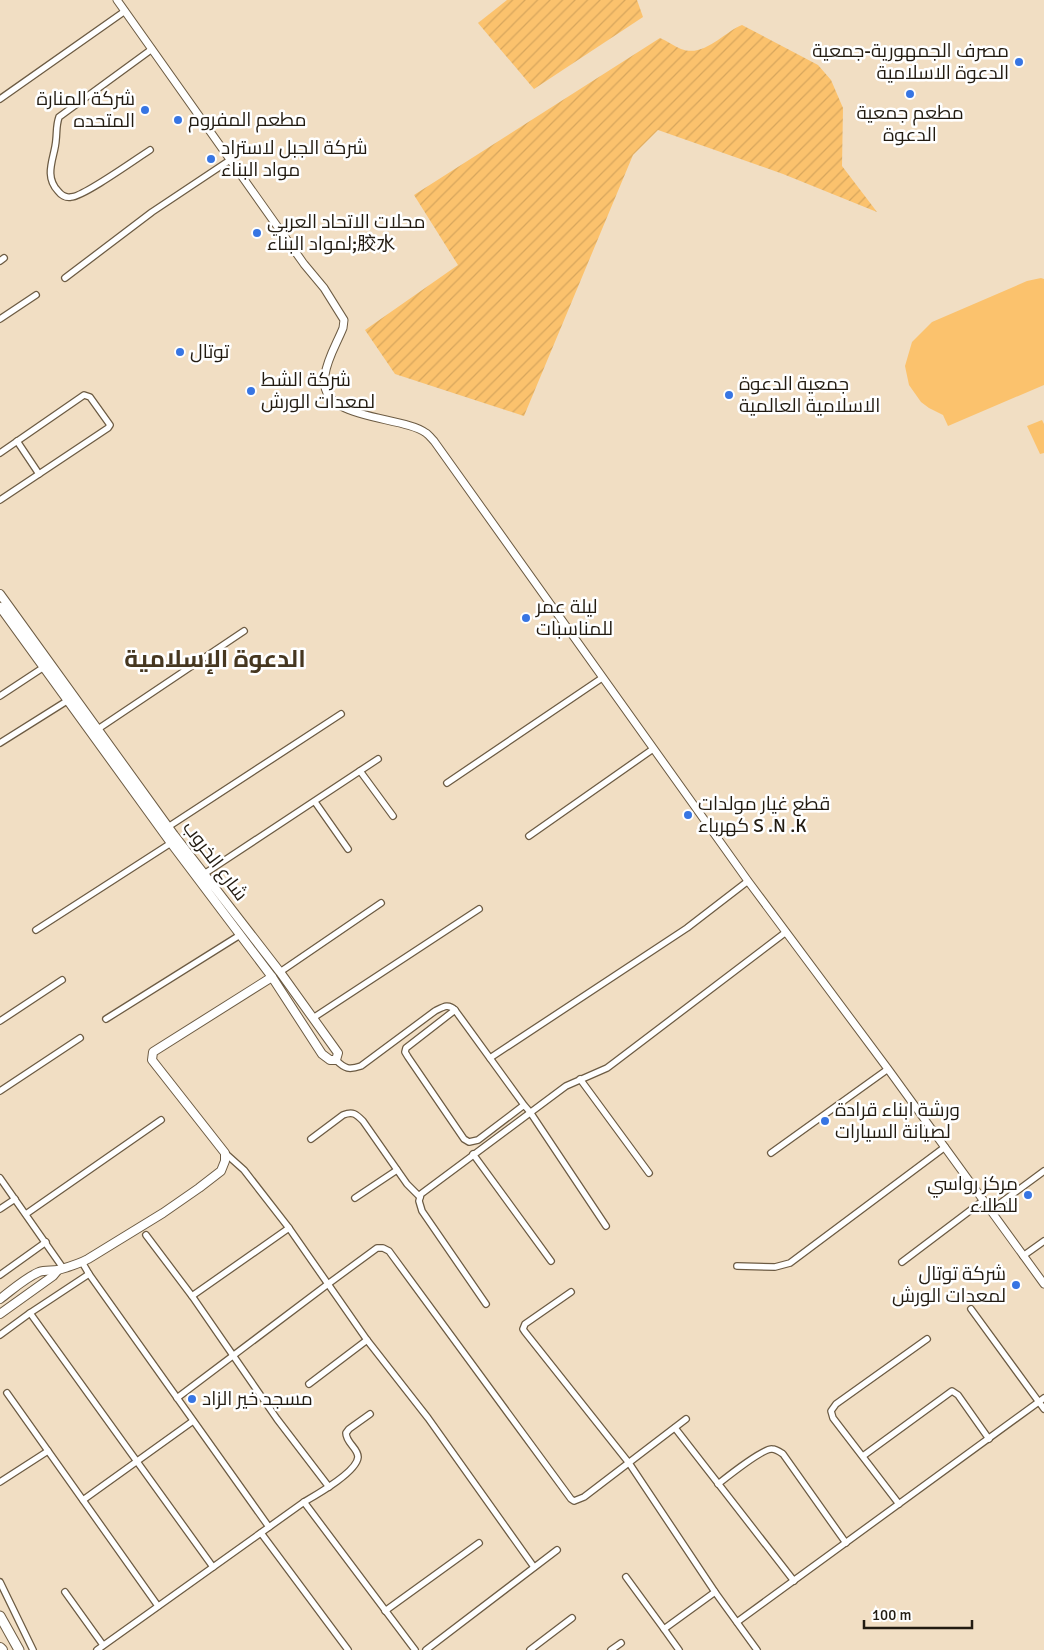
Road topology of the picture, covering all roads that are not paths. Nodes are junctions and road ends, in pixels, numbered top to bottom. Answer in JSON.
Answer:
{"nodes":[{"id":1,"x":117,"y":0,"type":"edge"},
{"id":2,"x":124,"y":11,"type":"junction"},
{"id":3,"x":152,"y":49,"type":"junction"},
{"id":4,"x":0,"y":99,"type":"edge"},
{"id":5,"x":150,"y":150,"type":"dead end"},
{"id":6,"x":230,"y":160,"type":"junction"},
{"id":7,"x":65,"y":278,"type":"dead end"},
{"id":8,"x":36,"y":295,"type":"dead end"},
{"id":9,"x":0,"y":319,"type":"edge"},
{"id":10,"x":17,"y":441,"type":"junction"},
{"id":11,"x":0,"y":453,"type":"edge"},
{"id":12,"x":39,"y":474,"type":"junction"},
{"id":13,"x":0,"y":500,"type":"edge"},
{"id":14,"x":0,"y":594,"type":"edge"},
{"id":15,"x":1,"y":611,"type":"edge"},
{"id":16,"x":244,"y":631,"type":"dead end"},
{"id":17,"x":44,"y":667,"type":"junction"},
{"id":18,"x":602,"y":678,"type":"junction"},
{"id":19,"x":0,"y":696,"type":"edge"},
{"id":20,"x":71,"y":698,"type":"junction"},
{"id":21,"x":341,"y":714,"type":"dead end"},
{"id":22,"x":98,"y":729,"type":"junction"},
{"id":23,"x":0,"y":743,"type":"edge"},
{"id":24,"x":653,"y":749,"type":"junction"},
{"id":25,"x":378,"y":759,"type":"dead end"},
{"id":26,"x":360,"y":772,"type":"junction"},
{"id":27,"x":447,"y":783,"type":"dead end"},
{"id":28,"x":315,"y":802,"type":"junction"},
{"id":29,"x":394,"y":816,"type":"dead end"},
{"id":30,"x":168,"y":827,"type":"junction"},
{"id":31,"x":529,"y":836,"type":"dead end"},
{"id":32,"x":171,"y":843,"type":"junction"},
{"id":33,"x":348,"y":849,"type":"dead end"},
{"id":34,"x":204,"y":874,"type":"junction"},
{"id":35,"x":748,"y":881,"type":"junction"},
{"id":36,"x":381,"y":903,"type":"dead end"},
{"id":37,"x":479,"y":909,"type":"dead end"},
{"id":38,"x":36,"y":930,"type":"dead end"},
{"id":39,"x":786,"y":932,"type":"junction"},
{"id":40,"x":240,"y":936,"type":"junction"},
{"id":41,"x":280,"y":972,"type":"junction"},
{"id":42,"x":272,"y":977,"type":"junction"},
{"id":43,"x":62,"y":980,"type":"dead end"},
{"id":44,"x":455,"y":1010,"type":"junction"},
{"id":45,"x":313,"y":1018,"type":"junction"},
{"id":46,"x":106,"y":1019,"type":"dead end"},
{"id":47,"x":0,"y":1021,"type":"edge"},
{"id":48,"x":80,"y":1038,"type":"dead end"},
{"id":49,"x":490,"y":1058,"type":"junction"},
{"id":50,"x":336,"y":1060,"type":"junction"},
{"id":51,"x":888,"y":1068,"type":"junction"},
{"id":52,"x":580,"y":1079,"type":"junction"},
{"id":53,"x":0,"y":1091,"type":"edge"},
{"id":54,"x":524,"y":1105,"type":"junction"},
{"id":55,"x":530,"y":1112,"type":"junction"},
{"id":56,"x":161,"y":1120,"type":"dead end"},
{"id":57,"x":311,"y":1139,"type":"dead end"},
{"id":58,"x":945,"y":1147,"type":"junction"},
{"id":59,"x":226,"y":1153,"type":"junction"},
{"id":60,"x":473,"y":1154,"type":"junction"},
{"id":61,"x":771,"y":1154,"type":"dead end"},
{"id":62,"x":397,"y":1170,"type":"junction"},
{"id":63,"x":1044,"y":1171,"type":"edge"},
{"id":64,"x":648,"y":1173,"type":"dead end"},
{"id":65,"x":0,"y":1178,"type":"edge"},
{"id":66,"x":420,"y":1196,"type":"junction"},
{"id":67,"x":355,"y":1198,"type":"dead end"},
{"id":68,"x":15,"y":1199,"type":"junction"},
{"id":69,"x":984,"y":1200,"type":"junction"},
{"id":70,"x":0,"y":1209,"type":"edge"},
{"id":71,"x":991,"y":1210,"type":"junction"},
{"id":72,"x":26,"y":1214,"type":"junction"},
{"id":73,"x":606,"y":1226,"type":"dead end"},
{"id":74,"x":289,"y":1228,"type":"junction"},
{"id":75,"x":146,"y":1235,"type":"dead end"},
{"id":76,"x":1044,"y":1241,"type":"edge"},
{"id":77,"x":46,"y":1242,"type":"junction"},
{"id":78,"x":1024,"y":1256,"type":"junction"},
{"id":79,"x":551,"y":1261,"type":"dead end"},
{"id":80,"x":82,"y":1262,"type":"junction"},
{"id":81,"x":902,"y":1262,"type":"dead end"},
{"id":82,"x":737,"y":1266,"type":"dead end"},
{"id":83,"x":60,"y":1269,"type":"junction"},
{"id":84,"x":0,"y":1274,"type":"edge"},
{"id":85,"x":88,"y":1274,"type":"junction"},
{"id":86,"x":328,"y":1284,"type":"junction"},
{"id":87,"x":1044,"y":1284,"type":"edge"},
{"id":88,"x":571,"y":1292,"type":"dead end"},
{"id":89,"x":192,"y":1296,"type":"junction"},
{"id":90,"x":0,"y":1299,"type":"edge"},
{"id":91,"x":486,"y":1304,"type":"dead end"},
{"id":92,"x":971,"y":1309,"type":"dead end"},
{"id":93,"x":30,"y":1313,"type":"junction"},
{"id":94,"x":0,"y":1314,"type":"edge"},
{"id":95,"x":0,"y":1335,"type":"edge"},
{"id":96,"x":927,"y":1338,"type":"dead end"},
{"id":97,"x":367,"y":1340,"type":"junction"},
{"id":98,"x":232,"y":1356,"type":"junction"},
{"id":99,"x":309,"y":1384,"type":"dead end"},
{"id":100,"x":7,"y":1393,"type":"dead end"},
{"id":101,"x":177,"y":1398,"type":"junction"},
{"id":102,"x":1042,"y":1400,"type":"edge"},
{"id":103,"x":1044,"y":1409,"type":"edge"},
{"id":104,"x":370,"y":1414,"type":"dead end"},
{"id":105,"x":686,"y":1420,"type":"dead end"},
{"id":106,"x":193,"y":1421,"type":"junction"},
{"id":107,"x":675,"y":1428,"type":"junction"},
{"id":108,"x":989,"y":1439,"type":"junction"},
{"id":109,"x":48,"y":1451,"type":"junction"},
{"id":110,"x":863,"y":1456,"type":"junction"},
{"id":111,"x":138,"y":1461,"type":"junction"},
{"id":112,"x":629,"y":1463,"type":"junction"},
{"id":113,"x":0,"y":1482,"type":"edge"},
{"id":114,"x":718,"y":1484,"type":"junction"},
{"id":115,"x":329,"y":1486,"type":"junction"},
{"id":116,"x":82,"y":1500,"type":"junction"},
{"id":117,"x":304,"y":1502,"type":"junction"},
{"id":118,"x":899,"y":1504,"type":"junction"},
{"id":119,"x":269,"y":1527,"type":"junction"},
{"id":120,"x":261,"y":1533,"type":"junction"},
{"id":121,"x":479,"y":1543,"type":"dead end"},
{"id":122,"x":846,"y":1543,"type":"junction"},
{"id":123,"x":557,"y":1550,"type":"dead end"},
{"id":124,"x":213,"y":1567,"type":"junction"},
{"id":125,"x":534,"y":1567,"type":"junction"},
{"id":126,"x":626,"y":1577,"type":"dead end"},
{"id":127,"x":794,"y":1581,"type":"junction"},
{"id":128,"x":0,"y":1582,"type":"edge"},
{"id":129,"x":65,"y":1592,"type":"dead end"},
{"id":130,"x":715,"y":1592,"type":"junction"},
{"id":131,"x":158,"y":1606,"type":"junction"},
{"id":132,"x":385,"y":1611,"type":"junction"},
{"id":133,"x":0,"y":1616,"type":"edge"},
{"id":134,"x":572,"y":1618,"type":"dead end"},
{"id":135,"x":737,"y":1622,"type":"junction"},
{"id":136,"x":664,"y":1628,"type":"junction"},
{"id":137,"x":621,"y":1643,"type":"dead end"},
{"id":138,"x":103,"y":1645,"type":"junction"},
{"id":139,"x":19,"y":1650,"type":"edge"},
{"id":140,"x":33,"y":1650,"type":"edge"},
{"id":141,"x":97,"y":1650,"type":"edge"},
{"id":142,"x":348,"y":1650,"type":"edge"},
{"id":143,"x":415,"y":1650,"type":"edge"},
{"id":144,"x":426,"y":1650,"type":"edge"},
{"id":145,"x":530,"y":1650,"type":"edge"},
{"id":146,"x":611,"y":1650,"type":"edge"},
{"id":147,"x":680,"y":1650,"type":"edge"},
{"id":148,"x":757,"y":1650,"type":"edge"}],
"edges":[{"from":1,"to":2,"type":"street"},
{"from":2,"to":3,"type":"street"},
{"from":2,"to":4,"type":"street"},
{"from":3,"to":5,"type":"street"},
{"from":3,"to":6,"type":"street"},
{"from":6,"to":7,"type":"street"},
{"from":6,"to":18,"type":"street"},
{"from":8,"to":9,"type":"street"},
{"from":10,"to":11,"type":"street"},
{"from":10,"to":12,"type":"street"},
{"from":10,"to":12,"type":"street"},
{"from":12,"to":13,"type":"street"},
{"from":14,"to":20,"type":"main road","name":"شارع الخروب"},
{"from":15,"to":17,"type":"main road","name":"شارع الخروب"},
{"from":16,"to":22,"type":"street"},
{"from":17,"to":19,"type":"street"},
{"from":17,"to":20,"type":"main road","name":"شارع الخروب"},
{"from":18,"to":24,"type":"street"},
{"from":18,"to":27,"type":"street"},
{"from":20,"to":22,"type":"main road","name":"شارع الخروب"},
{"from":20,"to":23,"type":"street"},
{"from":20,"to":32,"type":"main road","name":"شارع الخروب"},
{"from":21,"to":30,"type":"street"},
{"from":22,"to":30,"type":"main road","name":"شارع الخروب"},
{"from":24,"to":31,"type":"street"},
{"from":24,"to":35,"type":"street"},
{"from":25,"to":26,"type":"street"},
{"from":26,"to":28,"type":"street"},
{"from":26,"to":29,"type":"street"},
{"from":28,"to":33,"type":"street"},
{"from":28,"to":34,"type":"street"},
{"from":30,"to":34,"type":"main road","name":"شارع الخروب"},
{"from":32,"to":38,"type":"street"},
{"from":32,"to":40,"type":"main road","name":"شارع الخروب"},
{"from":34,"to":41,"type":"main road","name":"شارع الخروب"},
{"from":35,"to":39,"type":"street"},
{"from":35,"to":49,"type":"street"},
{"from":36,"to":41,"type":"street"},
{"from":37,"to":45,"type":"street"},
{"from":39,"to":51,"type":"street"},
{"from":39,"to":52,"type":"street"},
{"from":40,"to":42,"type":"main road","name":"شارع الخروب"},
{"from":40,"to":46,"type":"street"},
{"from":41,"to":45,"type":"main road","name":"شارع الخروب"},
{"from":42,"to":50,"type":"main road","name":"شارع الخروب"},
{"from":42,"to":59,"type":"main road"},
{"from":43,"to":47,"type":"street"},
{"from":44,"to":49,"type":"street"},
{"from":44,"to":50,"type":"street"},
{"from":44,"to":54,"type":"street"},
{"from":45,"to":50,"type":"main road","name":"شارع الخروب"},
{"from":48,"to":53,"type":"street"},
{"from":49,"to":54,"type":"street"},
{"from":51,"to":58,"type":"street"},
{"from":51,"to":61,"type":"street"},
{"from":52,"to":55,"type":"street"},
{"from":52,"to":64,"type":"street"},
{"from":54,"to":55,"type":"street"},
{"from":55,"to":60,"type":"street"},
{"from":55,"to":73,"type":"street"},
{"from":56,"to":72,"type":"street"},
{"from":57,"to":62,"type":"street"},
{"from":58,"to":69,"type":"street"},
{"from":58,"to":82,"type":"street"},
{"from":59,"to":74,"type":"street"},
{"from":59,"to":80,"type":"main road"},
{"from":60,"to":66,"type":"street"},
{"from":60,"to":79,"type":"street"},
{"from":62,"to":66,"type":"street"},
{"from":62,"to":67,"type":"street"},
{"from":63,"to":71,"type":"street"},
{"from":65,"to":68,"type":"street"},
{"from":66,"to":91,"type":"street"},
{"from":68,"to":70,"type":"street"},
{"from":68,"to":72,"type":"street"},
{"from":69,"to":71,"type":"street"},
{"from":69,"to":81,"type":"street"},
{"from":71,"to":78,"type":"street"},
{"from":72,"to":77,"type":"street"},
{"from":74,"to":86,"type":"street"},
{"from":74,"to":89,"type":"street"},
{"from":75,"to":89,"type":"street"},
{"from":76,"to":78,"type":"street"},
{"from":77,"to":83,"type":"street"},
{"from":77,"to":84,"type":"street"},
{"from":78,"to":87,"type":"street"},
{"from":80,"to":83,"type":"main road"},
{"from":80,"to":85,"type":"street"},
{"from":83,"to":90,"type":"main road"},
{"from":83,"to":94,"type":"main road"},
{"from":85,"to":93,"type":"street"},
{"from":85,"to":101,"type":"street"},
{"from":86,"to":97,"type":"street"},
{"from":86,"to":98,"type":"street"},
{"from":86,"to":112,"type":"street"},
{"from":88,"to":112,"type":"street"},
{"from":89,"to":98,"type":"street"},
{"from":92,"to":102,"type":"street"},
{"from":93,"to":95,"type":"street"},
{"from":93,"to":111,"type":"street"},
{"from":96,"to":110,"type":"street"},
{"from":97,"to":99,"type":"street"},
{"from":97,"to":125,"type":"street"},
{"from":98,"to":101,"type":"street"},
{"from":98,"to":115,"type":"street"},
{"from":100,"to":109,"type":"street"},
{"from":101,"to":106,"type":"street"},
{"from":102,"to":103,"type":"street"},
{"from":102,"to":108,"type":"street"},
{"from":104,"to":115,"type":"street"},
{"from":105,"to":107,"type":"street"},
{"from":106,"to":111,"type":"street"},
{"from":106,"to":119,"type":"street"},
{"from":107,"to":112,"type":"street"},
{"from":107,"to":114,"type":"street"},
{"from":108,"to":110,"type":"street"},
{"from":108,"to":118,"type":"street"},
{"from":109,"to":113,"type":"street"},
{"from":109,"to":116,"type":"street"},
{"from":110,"to":118,"type":"street"},
{"from":111,"to":116,"type":"street"},
{"from":111,"to":124,"type":"street"},
{"from":112,"to":130,"type":"street"},
{"from":114,"to":122,"type":"street"},
{"from":114,"to":127,"type":"street"},
{"from":115,"to":117,"type":"street"},
{"from":116,"to":131,"type":"street"},
{"from":117,"to":119,"type":"street"},
{"from":117,"to":132,"type":"street"},
{"from":118,"to":122,"type":"street"},
{"from":119,"to":120,"type":"street"},
{"from":120,"to":124,"type":"street"},
{"from":120,"to":142,"type":"street"},
{"from":121,"to":132,"type":"street"},
{"from":122,"to":127,"type":"street"},
{"from":123,"to":125,"type":"street"},
{"from":124,"to":131,"type":"street"},
{"from":125,"to":144,"type":"street"},
{"from":126,"to":136,"type":"street"},
{"from":127,"to":135,"type":"street"},
{"from":128,"to":140,"type":"street"},
{"from":129,"to":138,"type":"street"},
{"from":130,"to":135,"type":"street"},
{"from":130,"to":136,"type":"street"},
{"from":131,"to":138,"type":"street"},
{"from":132,"to":143,"type":"street"},
{"from":133,"to":139,"type":"main road"},
{"from":134,"to":145,"type":"street"},
{"from":135,"to":148,"type":"street"},
{"from":136,"to":147,"type":"street"},
{"from":137,"to":146,"type":"street"},
{"from":138,"to":141,"type":"street"}]}
